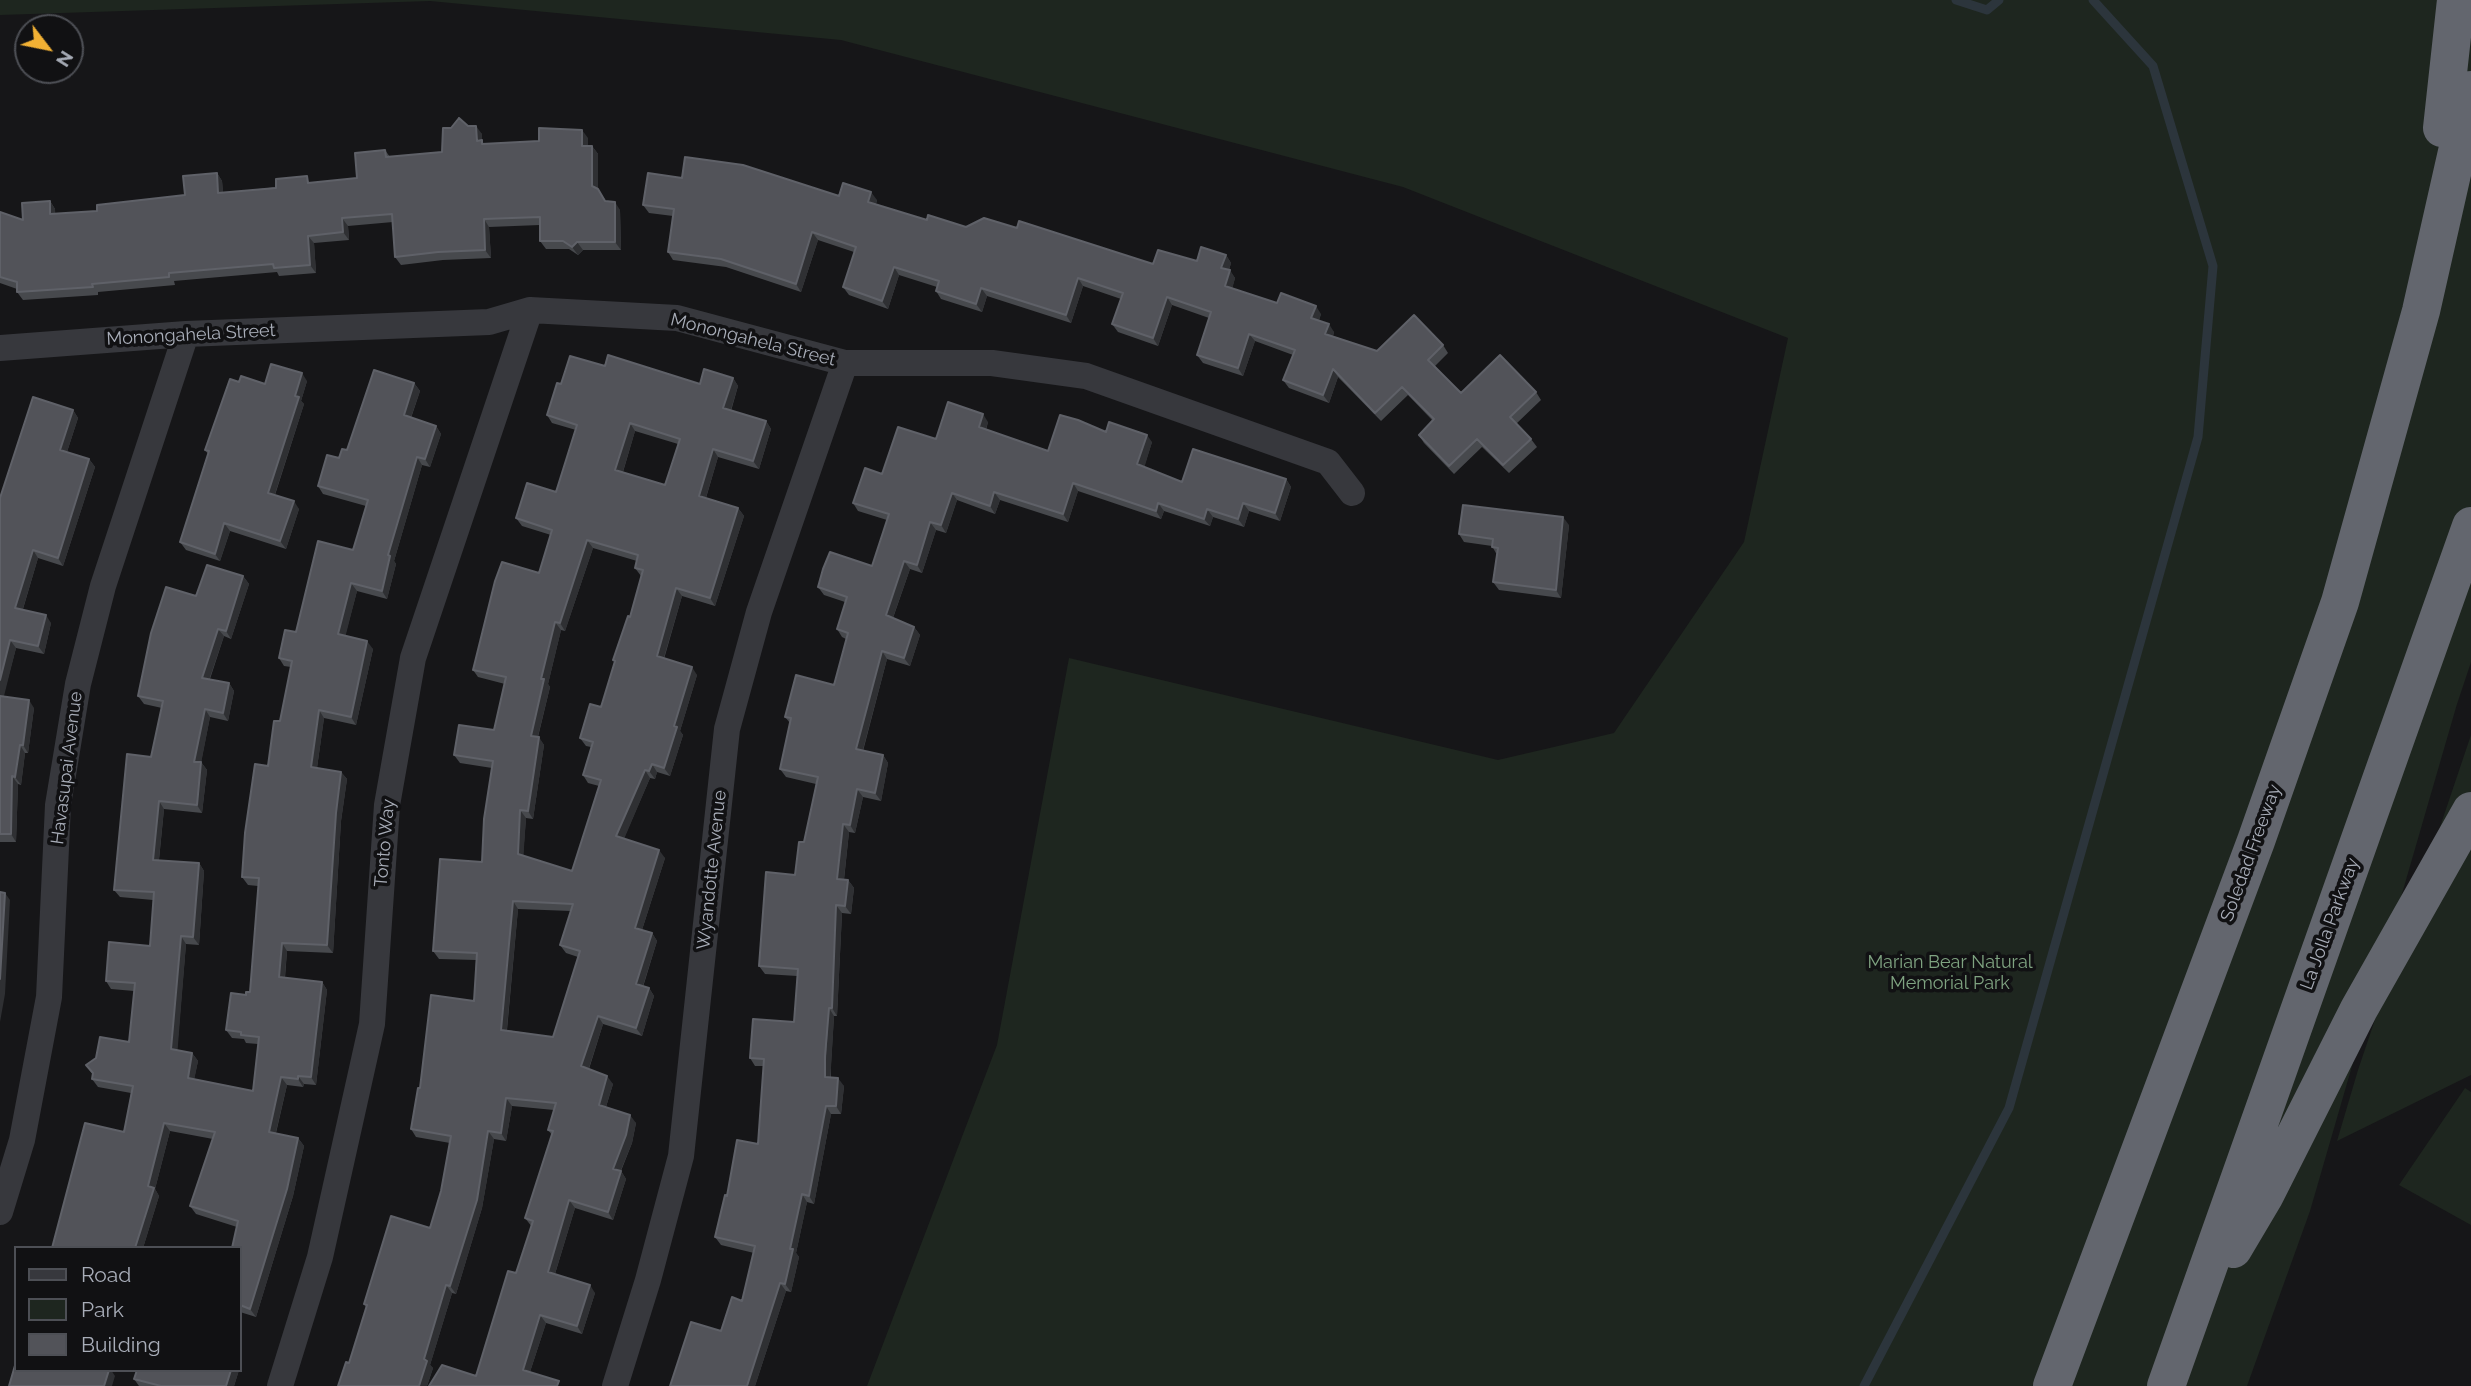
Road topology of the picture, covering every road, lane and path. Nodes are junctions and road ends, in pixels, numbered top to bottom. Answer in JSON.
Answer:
{"nodes":[{"id":1,"x":2456,"y":0,"type":"edge"},
{"id":2,"x":2471,"y":90,"type":"edge"},
{"id":3,"x":530,"y":310,"type":"junction"},
{"id":4,"x":2421,"y":310,"type":"junction"},
{"id":5,"x":186,"y":334,"type":"junction"},
{"id":6,"x":0,"y":348,"type":"edge"},
{"id":7,"x":845,"y":363,"type":"junction"},
{"id":8,"x":1352,"y":493,"type":"dead end"},
{"id":9,"x":2471,"y":526,"type":"edge"},
{"id":10,"x":2471,"y":811,"type":"edge"},
{"id":11,"x":0,"y":1212,"type":"edge"},
{"id":12,"x":2188,"y":1322,"type":"junction"},
{"id":13,"x":280,"y":1386,"type":"edge"},
{"id":14,"x":615,"y":1386,"type":"edge"},
{"id":15,"x":2052,"y":1386,"type":"edge"},
{"id":16,"x":2165,"y":1386,"type":"edge"}],
"edges":[{"from":1,"to":4,"type":"highway"},
{"from":2,"to":4,"type":"highway"},
{"from":3,"to":5,"type":"street","name":"Monongahela Street"},
{"from":3,"to":7,"type":"street","name":"Monongahela Street"},
{"from":3,"to":13,"type":"street","name":"Tonto Way"},
{"from":4,"to":15,"type":"highway","name":"Soledad Freeway"},
{"from":5,"to":6,"type":"street","name":"Monongahela Street"},
{"from":5,"to":11,"type":"street","name":"Havasupai Avenue"},
{"from":7,"to":8,"type":"street","name":"Monongahela Street"},
{"from":7,"to":14,"type":"street","name":"Wyandotte Avenue"},
{"from":9,"to":12,"type":"highway","name":"La Jolla Parkway"},
{"from":10,"to":12,"type":"highway"},
{"from":12,"to":16,"type":"highway"}]}
